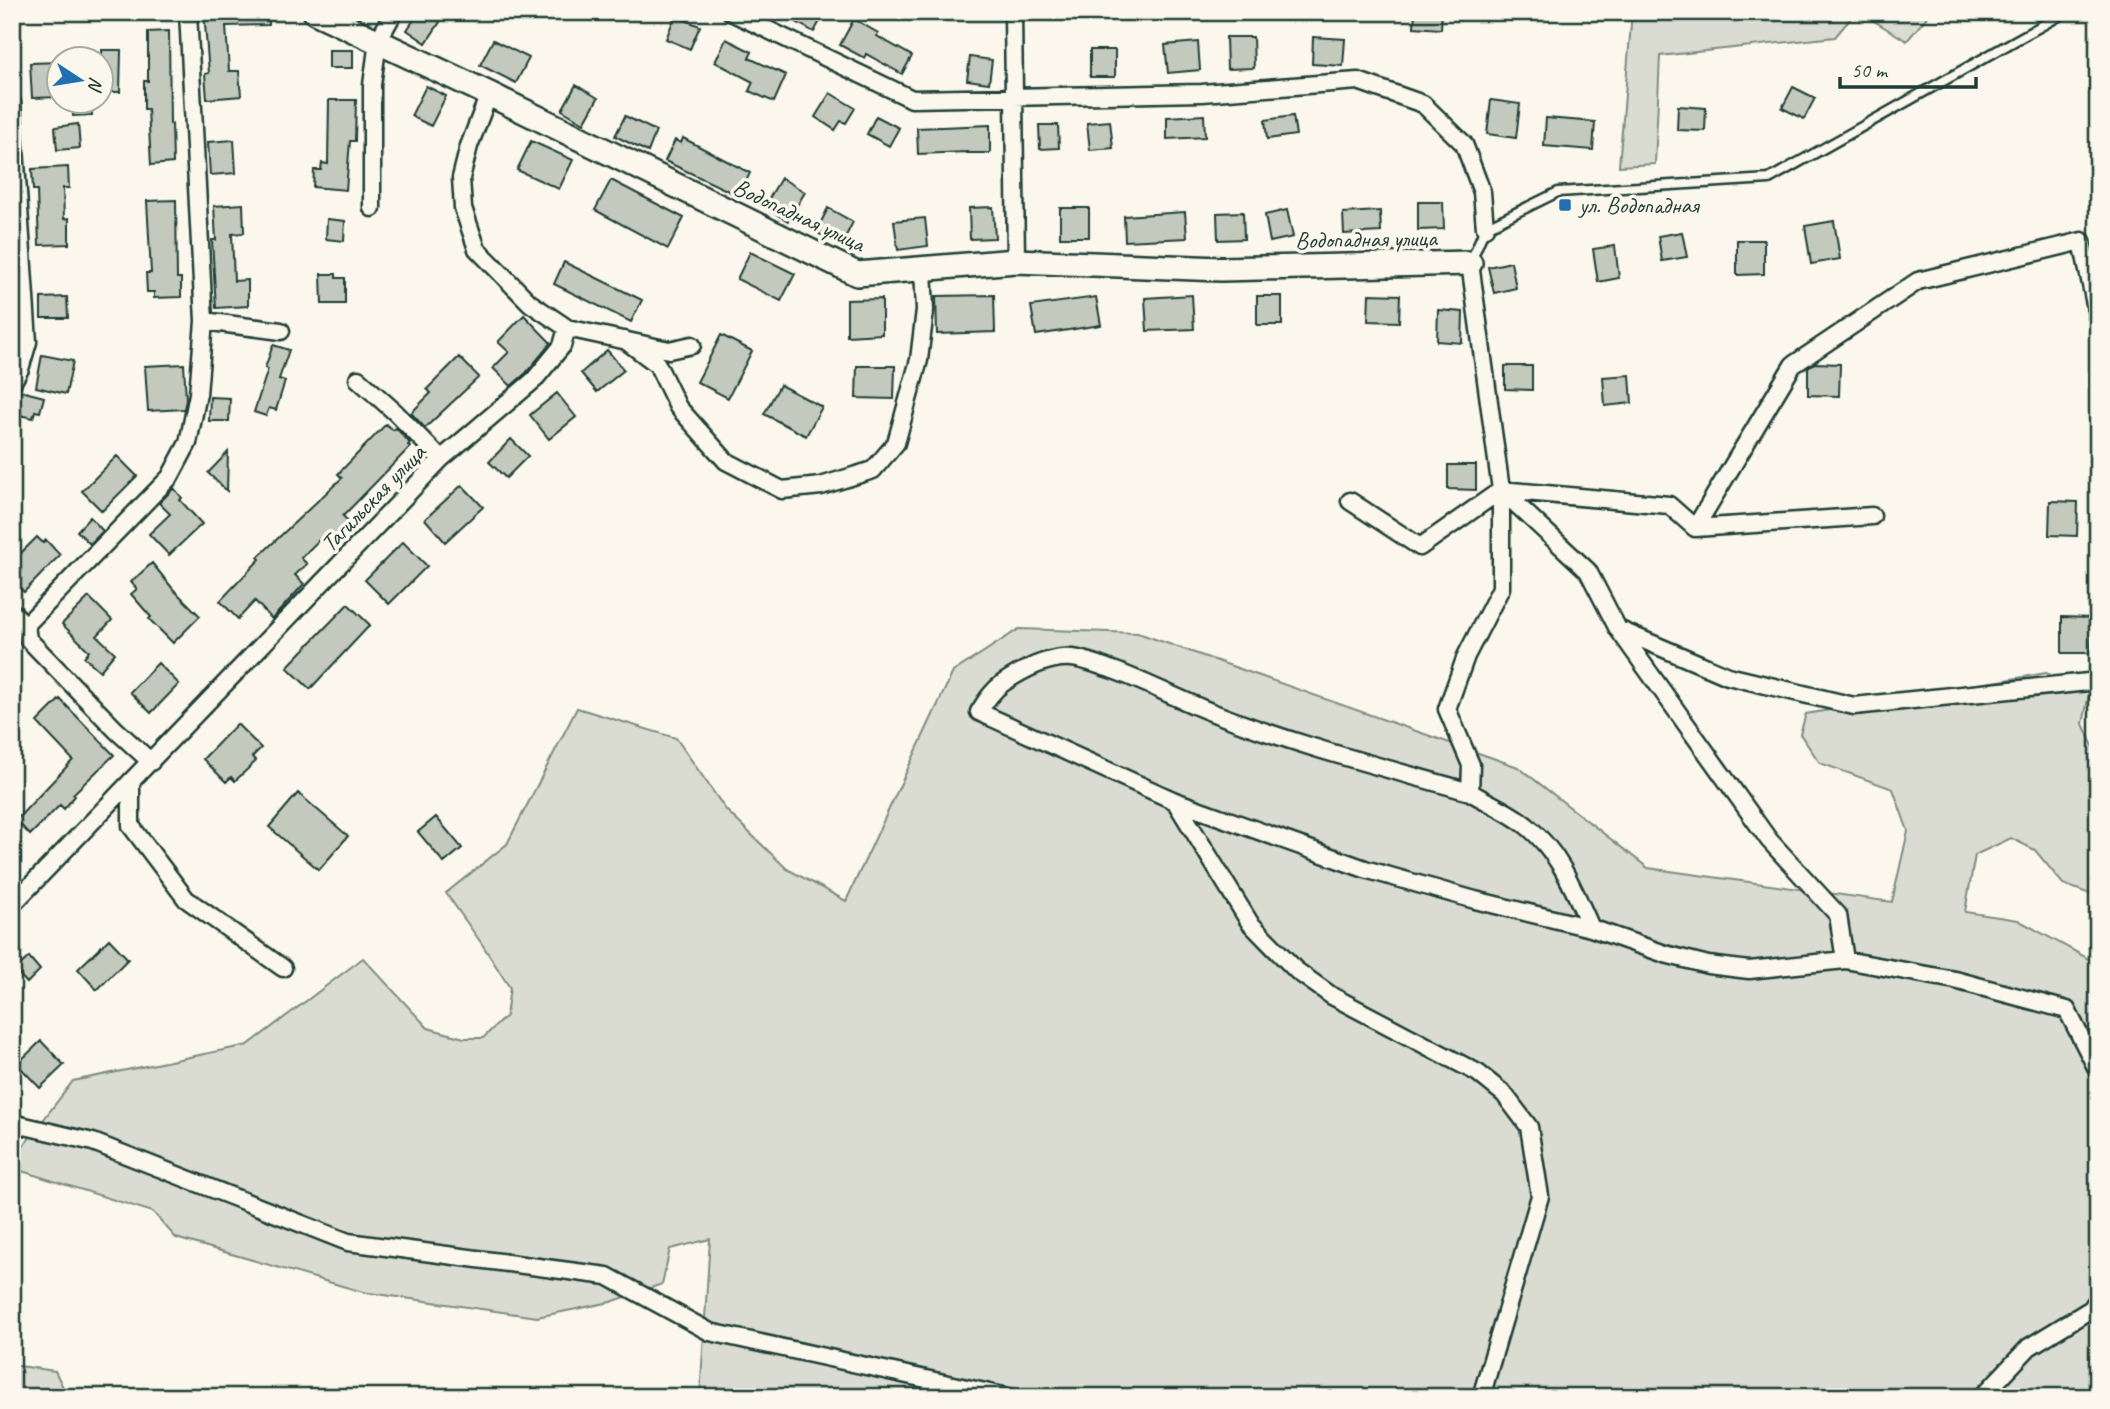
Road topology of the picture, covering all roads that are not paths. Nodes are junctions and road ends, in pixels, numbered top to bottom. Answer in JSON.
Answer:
{"nodes":[{"id":1,"x":188,"y":12,"type":"edge"},
{"id":2,"x":315,"y":12,"type":"edge"},
{"id":3,"x":394,"y":12,"type":"edge"},
{"id":4,"x":731,"y":12,"type":"edge"},
{"id":5,"x":1013,"y":12,"type":"edge"},
{"id":6,"x":2066,"y":12,"type":"edge"},
{"id":7,"x":378,"y":41,"type":"junction"},
{"id":8,"x":489,"y":94,"type":"junction"},
{"id":9,"x":1014,"y":99,"type":"junction"},
{"id":10,"x":12,"y":103,"type":"edge"},
{"id":11,"x":372,"y":208,"type":"dead end"},
{"id":12,"x":1485,"y":228,"type":"junction"},
{"id":13,"x":1016,"y":261,"type":"junction"},
{"id":14,"x":1470,"y":263,"type":"junction"},
{"id":15,"x":923,"y":269,"type":"junction"},
{"id":16,"x":2098,"y":319,"type":"edge"},
{"id":17,"x":204,"y":321,"type":"junction"},
{"id":18,"x":567,"y":328,"type":"junction"},
{"id":19,"x":281,"y":331,"type":"dead end"},
{"id":20,"x":625,"y":340,"type":"junction"},
{"id":21,"x":692,"y":345,"type":"dead end"},
{"id":22,"x":358,"y":379,"type":"dead end"},
{"id":23,"x":12,"y":383,"type":"edge"},
{"id":24,"x":441,"y":459,"type":"junction"},
{"id":25,"x":1501,"y":491,"type":"junction"},
{"id":26,"x":1350,"y":501,"type":"dead end"},
{"id":27,"x":1872,"y":516,"type":"dead end"},
{"id":28,"x":1695,"y":528,"type":"junction"},
{"id":29,"x":12,"y":612,"type":"edge"},
{"id":30,"x":26,"y":625,"type":"junction"},
{"id":31,"x":1618,"y":629,"type":"junction"},
{"id":32,"x":2098,"y":681,"type":"edge"},
{"id":33,"x":150,"y":762,"type":"junction"},
{"id":34,"x":131,"y":781,"type":"junction"},
{"id":35,"x":1470,"y":792,"type":"junction"},
{"id":36,"x":1175,"y":801,"type":"junction"},
{"id":37,"x":12,"y":905,"type":"edge"},
{"id":38,"x":1591,"y":928,"type":"junction"},
{"id":39,"x":1845,"y":960,"type":"junction"},
{"id":40,"x":283,"y":968,"type":"dead end"},
{"id":41,"x":2098,"y":1071,"type":"edge"},
{"id":42,"x":12,"y":1123,"type":"edge"},
{"id":43,"x":2098,"y":1299,"type":"edge"},
{"id":44,"x":1008,"y":1397,"type":"edge"},
{"id":45,"x":1481,"y":1397,"type":"edge"},
{"id":46,"x":1982,"y":1397,"type":"edge"}],
"edges":[{"from":1,"to":17,"type":"street"},
{"from":2,"to":7,"type":"street","name":"Водопадная улица"},
{"from":3,"to":7,"type":"street"},
{"from":4,"to":9,"type":"street"},
{"from":5,"to":9,"type":"street"},
{"from":6,"to":12,"type":"lane"},
{"from":7,"to":8,"type":"street","name":"Водопадная улица"},
{"from":7,"to":11,"type":"street"},
{"from":8,"to":15,"type":"street","name":"Водопадная улица"},
{"from":8,"to":18,"type":"street"},
{"from":9,"to":12,"type":"street"},
{"from":9,"to":13,"type":"street"},
{"from":10,"to":23,"type":"street"},
{"from":12,"to":14,"type":"lane"},
{"from":13,"to":14,"type":"street","name":"Водопадная улица"},
{"from":13,"to":15,"type":"street","name":"Водопадная улица"},
{"from":14,"to":25,"type":"street"},
{"from":15,"to":20,"type":"street"},
{"from":16,"to":28,"type":"street"},
{"from":17,"to":19,"type":"street"},
{"from":17,"to":30,"type":"street"},
{"from":18,"to":20,"type":"street"},
{"from":18,"to":24,"type":"street","name":"Тагильская улица"},
{"from":20,"to":21,"type":"street"},
{"from":22,"to":24,"type":"street"},
{"from":24,"to":33,"type":"street","name":"Тагильская улица"},
{"from":25,"to":26,"type":"street"},
{"from":25,"to":28,"type":"street"},
{"from":25,"to":31,"type":"street"},
{"from":25,"to":35,"type":"street"},
{"from":27,"to":28,"type":"street"},
{"from":29,"to":30,"type":"street"},
{"from":30,"to":33,"type":"street"},
{"from":31,"to":32,"type":"street"},
{"from":31,"to":39,"type":"street"},
{"from":33,"to":34,"type":"street","name":"Тагильская улица"},
{"from":34,"to":37,"type":"street","name":"Тагильская улица"},
{"from":34,"to":40,"type":"street"},
{"from":35,"to":36,"type":"street"},
{"from":35,"to":38,"type":"street"},
{"from":36,"to":38,"type":"street"},
{"from":36,"to":45,"type":"street"},
{"from":38,"to":39,"type":"street"},
{"from":39,"to":41,"type":"street"},
{"from":42,"to":44,"type":"street"},
{"from":43,"to":46,"type":"street"}]}
